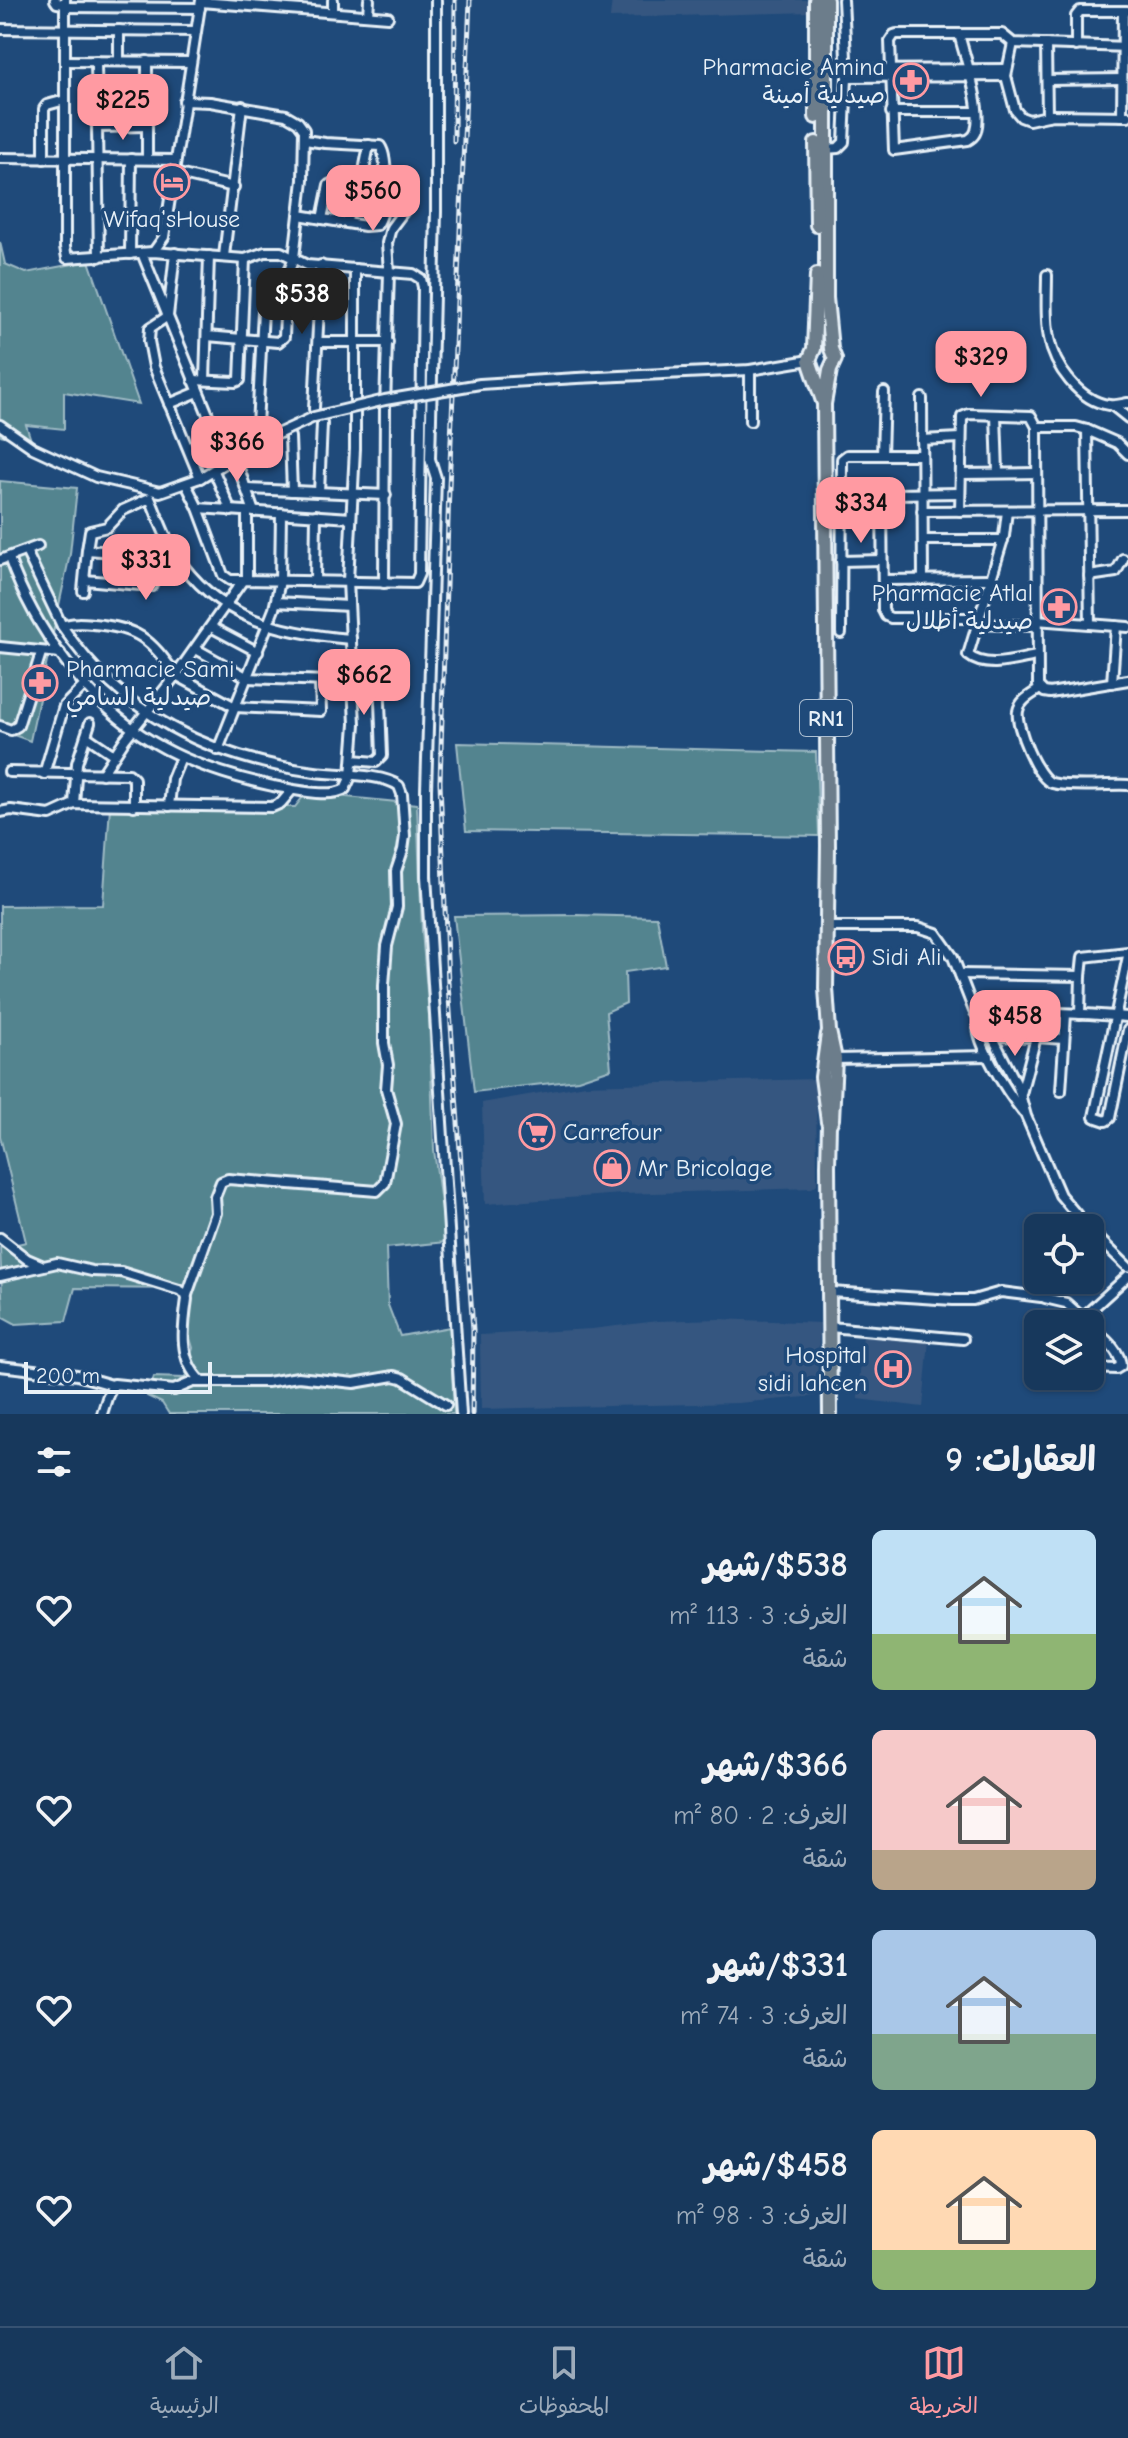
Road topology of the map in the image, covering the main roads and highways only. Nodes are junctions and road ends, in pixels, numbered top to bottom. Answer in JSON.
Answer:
{"nodes":[{"id":1,"x":816,"y":0,"type":"edge"},
{"id":2,"x":826,"y":0,"type":"edge"},
{"id":3,"x":831,"y":349,"type":"junction"},
{"id":4,"x":812,"y":359,"type":"junction"},
{"id":5,"x":830,"y":370,"type":"junction"},
{"id":6,"x":824,"y":404,"type":"junction"},
{"id":7,"x":830,"y":1414,"type":"edge"}],
"edges":[{"from":1,"to":4,"type":"main road","number":"RN1"},
{"from":2,"to":3,"type":"main road","number":"RN1"},
{"from":3,"to":4,"type":"main road"},
{"from":3,"to":5,"type":"main road","number":"RN1"},
{"from":4,"to":5,"type":"main road"},
{"from":4,"to":6,"type":"main road","number":"RN1"},
{"from":5,"to":6,"type":"main road","number":"RN1"},
{"from":6,"to":7,"type":"main road","number":"RN1"}]}
